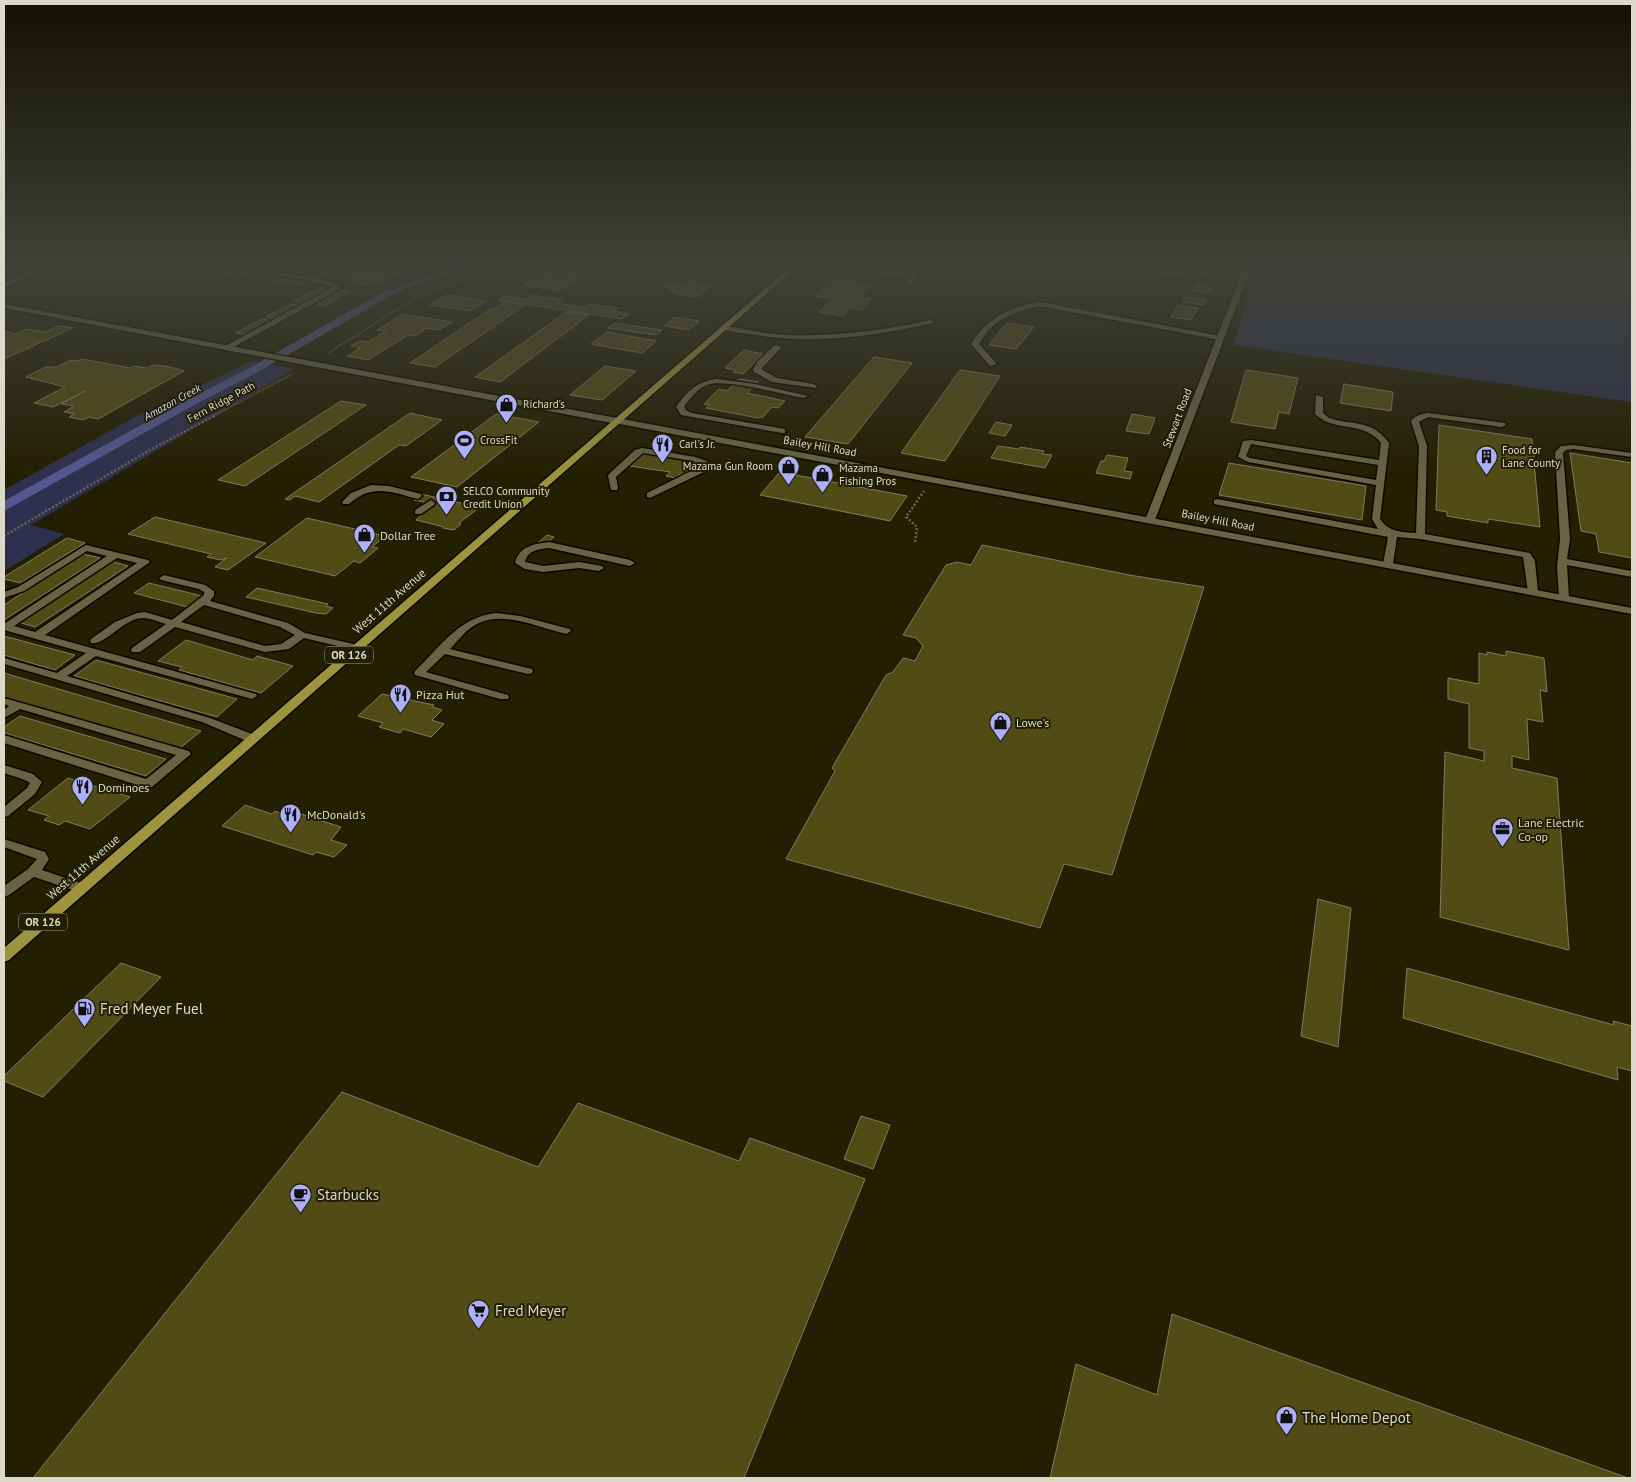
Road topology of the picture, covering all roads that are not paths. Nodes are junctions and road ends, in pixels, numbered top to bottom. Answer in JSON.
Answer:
{"nodes":[{"id":1,"x":176,"y":337,"type":"edge"},
{"id":2,"x":248,"y":337,"type":"edge"},
{"id":3,"x":715,"y":337,"type":"edge"},
{"id":4,"x":978,"y":337,"type":"edge"},
{"id":5,"x":1216,"y":337,"type":"edge"},
{"id":6,"x":1220,"y":338,"type":"joint"},
{"id":7,"x":230,"y":347,"type":"junction"},
{"id":8,"x":778,"y":347,"type":"dead end"},
{"id":9,"x":993,"y":364,"type":"dead end"},
{"id":10,"x":815,"y":384,"type":"dead end"},
{"id":11,"x":804,"y":396,"type":"dead end"},
{"id":12,"x":1319,"y":397,"type":"dead end"},
{"id":13,"x":617,"y":421,"type":"junction"},
{"id":14,"x":1502,"y":425,"type":"dead end"},
{"id":15,"x":782,"y":431,"type":"dead end"},
{"id":16,"x":1632,"y":455,"type":"edge"},
{"id":17,"x":1382,"y":463,"type":"junction"},
{"id":18,"x":1380,"y":483,"type":"junction"},
{"id":19,"x":614,"y":488,"type":"dead end"},
{"id":20,"x":650,"y":495,"type":"dead end"},
{"id":21,"x":418,"y":496,"type":"dead end"},
{"id":22,"x":346,"y":502,"type":"dead end"},
{"id":23,"x":1217,"y":502,"type":"dead end"},
{"id":24,"x":431,"y":503,"type":"dead end"},
{"id":25,"x":418,"y":512,"type":"dead end"},
{"id":26,"x":1150,"y":520,"type":"junction"},
{"id":27,"x":1393,"y":534,"type":"junction"},
{"id":28,"x":1420,"y":536,"type":"junction"},
{"id":29,"x":115,"y":555,"type":"junction"},
{"id":30,"x":1562,"y":561,"type":"junction"},
{"id":31,"x":630,"y":563,"type":"dead end"},
{"id":32,"x":1388,"y":564,"type":"junction"},
{"id":33,"x":599,"y":568,"type":"dead end"},
{"id":34,"x":1632,"y":574,"type":"edge"},
{"id":35,"x":164,"y":578,"type":"dead end"},
{"id":36,"x":1533,"y":592,"type":"junction"},
{"id":37,"x":4,"y":595,"type":"edge"},
{"id":38,"x":1564,"y":598,"type":"junction"},
{"id":39,"x":203,"y":602,"type":"junction"},
{"id":40,"x":1632,"y":611,"type":"edge"},
{"id":41,"x":173,"y":623,"type":"junction"},
{"id":42,"x":5,"y":627,"type":"edge"},
{"id":43,"x":566,"y":631,"type":"dead end"},
{"id":44,"x":302,"y":635,"type":"junction"},
{"id":45,"x":37,"y":636,"type":"junction"},
{"id":46,"x":94,"y":646,"type":"junction"},
{"id":47,"x":358,"y":648,"type":"junction"},
{"id":48,"x":136,"y":650,"type":"dead end"},
{"id":49,"x":443,"y":650,"type":"junction"},
{"id":50,"x":4,"y":661,"type":"edge"},
{"id":51,"x":528,"y":671,"type":"dead end"},
{"id":52,"x":58,"y":677,"type":"junction"},
{"id":53,"x":252,"y":696,"type":"dead end"},
{"id":54,"x":504,"y":696,"type":"dead end"},
{"id":55,"x":4,"y":701,"type":"edge"},
{"id":56,"x":18,"y":705,"type":"junction"},
{"id":57,"x":4,"y":715,"type":"edge"},
{"id":58,"x":4,"y":739,"type":"edge"},
{"id":59,"x":253,"y":739,"type":"junction"},
{"id":60,"x":4,"y":769,"type":"edge"},
{"id":61,"x":4,"y":813,"type":"edge"},
{"id":62,"x":4,"y":843,"type":"edge"},
{"id":63,"x":32,"y":872,"type":"junction"},
{"id":64,"x":82,"y":888,"type":"junction"},
{"id":65,"x":4,"y":892,"type":"edge"},
{"id":66,"x":4,"y":956,"type":"edge"}],
"edges":[{"from":1,"to":7,"type":"street","name":"Bailey Hill Road"},
{"from":2,"to":7,"type":"lane"},
{"from":3,"to":13,"type":"main road","name":"West 11th Avenue","number":"OR 126"},
{"from":4,"to":9,"type":"lane"},
{"from":5,"to":6,"type":"lane"},
{"from":6,"to":26,"type":"street","name":"Stewart Road"},
{"from":7,"to":13,"type":"street","name":"Bailey Hill Road"},
{"from":8,"to":10,"type":"lane"},
{"from":11,"to":15,"type":"lane"},
{"from":12,"to":17,"type":"lane"},
{"from":13,"to":26,"type":"street","name":"Bailey Hill Road"},
{"from":13,"to":47,"type":"main road","name":"West 11th Avenue","number":"OR 126"},
{"from":14,"to":28,"type":"lane"},
{"from":16,"to":30,"type":"lane"},
{"from":17,"to":18,"type":"lane"},
{"from":17,"to":18,"type":"lane"},
{"from":18,"to":27,"type":"lane"},
{"from":19,"to":20,"type":"lane"},
{"from":21,"to":22,"type":"lane"},
{"from":23,"to":27,"type":"lane"},
{"from":24,"to":25,"type":"lane"},
{"from":26,"to":32,"type":"street","name":"Bailey Hill Road"},
{"from":27,"to":28,"type":"lane"},
{"from":27,"to":32,"type":"lane"},
{"from":28,"to":36,"type":"lane"},
{"from":29,"to":37,"type":"lane"},
{"from":29,"to":42,"type":"lane"},
{"from":29,"to":45,"type":"lane"},
{"from":30,"to":34,"type":"lane"},
{"from":30,"to":38,"type":"lane"},
{"from":31,"to":33,"type":"lane"},
{"from":32,"to":36,"type":"street","name":"Bailey Hill Road"},
{"from":35,"to":39,"type":"lane"},
{"from":36,"to":38,"type":"street","name":"Bailey Hill Road"},
{"from":38,"to":40,"type":"street","name":"Bailey Hill Road"},
{"from":39,"to":41,"type":"lane"},
{"from":39,"to":44,"type":"lane"},
{"from":41,"to":44,"type":"lane"},
{"from":41,"to":46,"type":"lane"},
{"from":41,"to":48,"type":"lane"},
{"from":42,"to":45,"type":"lane"},
{"from":43,"to":49,"type":"lane"},
{"from":44,"to":47,"type":"lane"},
{"from":45,"to":46,"type":"lane"},
{"from":46,"to":52,"type":"lane"},
{"from":46,"to":53,"type":"lane"},
{"from":47,"to":59,"type":"main road","name":"West 11th Avenue","number":"OR 126"},
{"from":49,"to":51,"type":"lane"},
{"from":49,"to":54,"type":"lane"},
{"from":50,"to":52,"type":"lane"},
{"from":52,"to":59,"type":"lane"},
{"from":55,"to":56,"type":"lane"},
{"from":56,"to":57,"type":"lane"},
{"from":56,"to":58,"type":"lane"},
{"from":59,"to":64,"type":"main road","name":"West 11th Avenue","number":"OR 126"},
{"from":60,"to":61,"type":"lane"},
{"from":62,"to":63,"type":"lane"},
{"from":63,"to":64,"type":"lane"},
{"from":63,"to":65,"type":"lane"},
{"from":64,"to":66,"type":"main road","name":"West 11th Avenue","number":"OR 126"}]}
